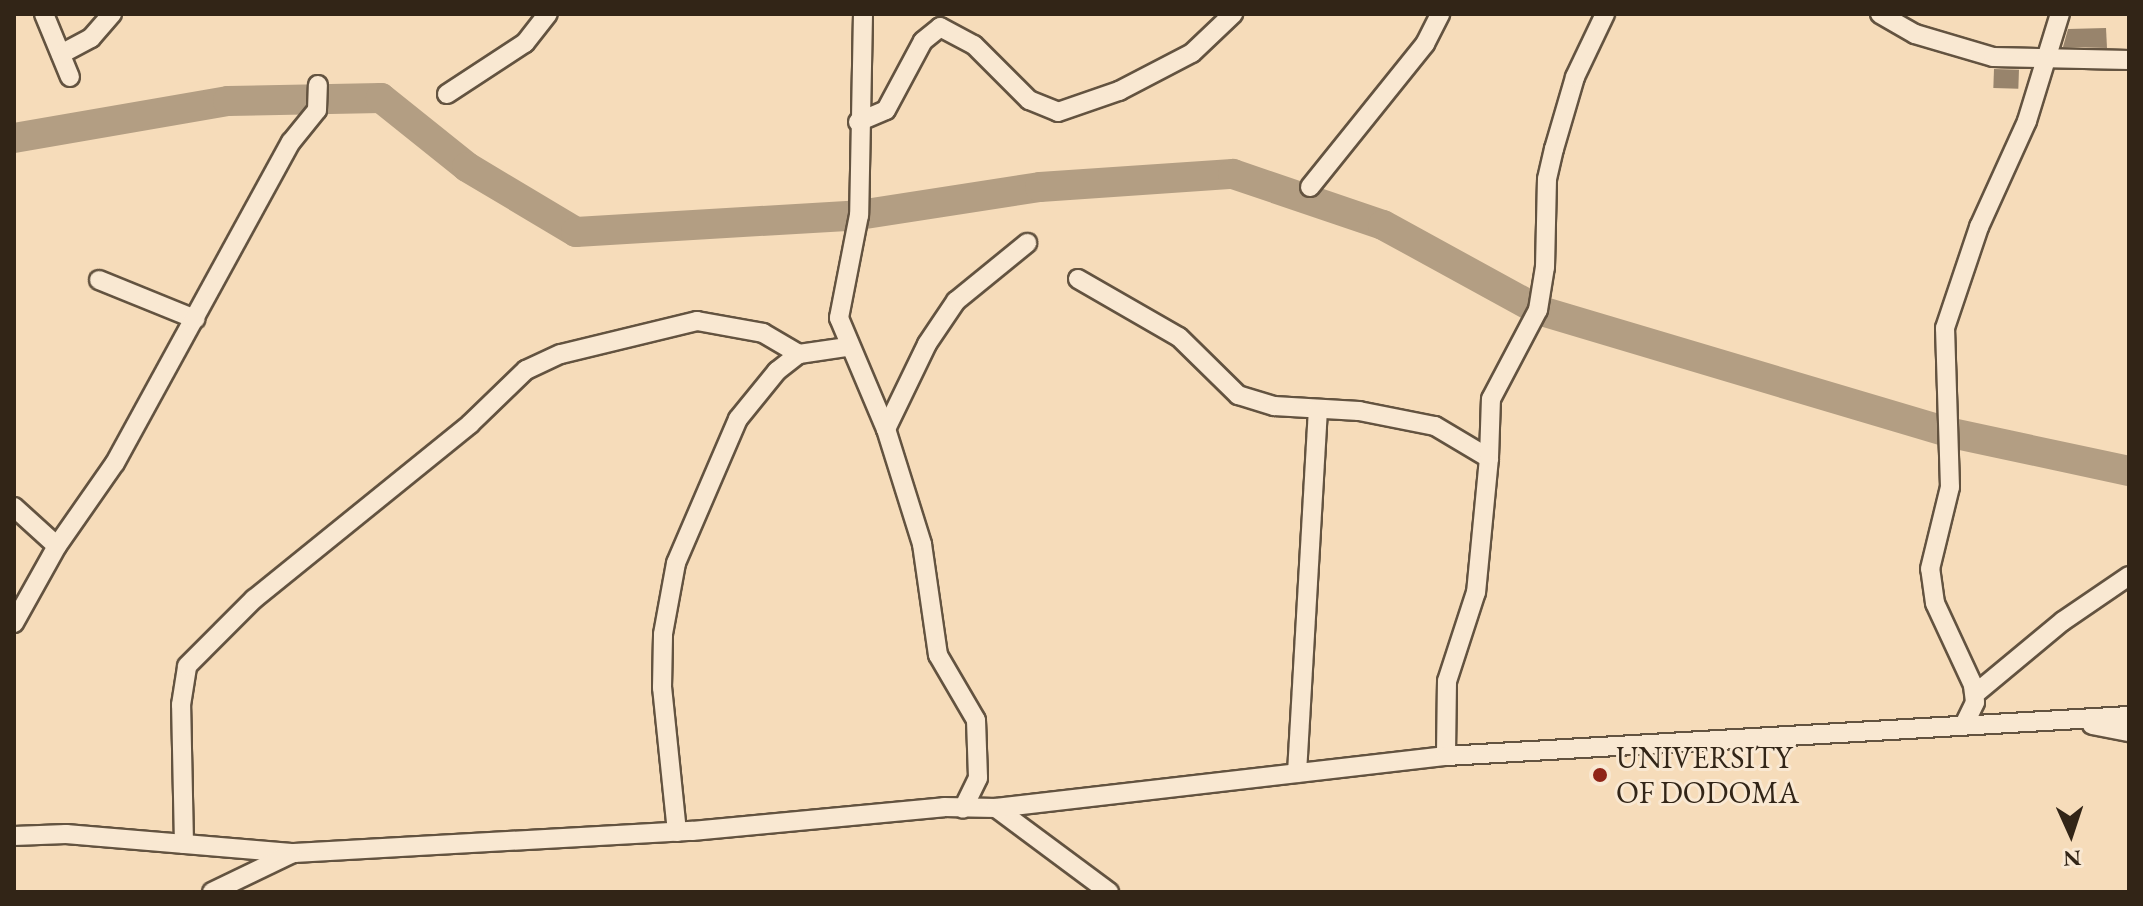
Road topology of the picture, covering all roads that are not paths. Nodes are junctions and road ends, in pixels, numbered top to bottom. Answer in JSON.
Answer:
{"nodes":[{"id":1,"x":44,"y":14,"type":"edge"},
{"id":2,"x":112,"y":14,"type":"edge"},
{"id":3,"x":548,"y":14,"type":"edge"},
{"id":4,"x":863,"y":14,"type":"edge"},
{"id":5,"x":1233,"y":14,"type":"edge"},
{"id":6,"x":1440,"y":14,"type":"edge"},
{"id":7,"x":1605,"y":14,"type":"edge"},
{"id":8,"x":1880,"y":14,"type":"edge"},
{"id":9,"x":2060,"y":14,"type":"edge"},
{"id":10,"x":61,"y":54,"type":"junction"},
{"id":11,"x":2129,"y":60,"type":"edge"},
{"id":12,"x":2042,"y":61,"type":"junction"},
{"id":13,"x":70,"y":77,"type":"dead end"},
{"id":14,"x":318,"y":94,"type":"dead end"},
{"id":15,"x":447,"y":94,"type":"dead end"},
{"id":16,"x":858,"y":122,"type":"junction"},
{"id":17,"x":1310,"y":187,"type":"dead end"},
{"id":18,"x":1027,"y":243,"type":"dead end"},
{"id":19,"x":1078,"y":279,"type":"dead end"},
{"id":20,"x":99,"y":280,"type":"dead end"},
{"id":21,"x":195,"y":319,"type":"junction"},
{"id":22,"x":847,"y":347,"type":"junction"},
{"id":23,"x":799,"y":354,"type":"junction"},
{"id":24,"x":1318,"y":410,"type":"junction"},
{"id":25,"x":886,"y":429,"type":"junction"},
{"id":26,"x":1489,"y":458,"type":"junction"},
{"id":27,"x":14,"y":507,"type":"edge"},
{"id":28,"x":57,"y":546,"type":"junction"},
{"id":29,"x":2129,"y":576,"type":"edge"},
{"id":30,"x":14,"y":623,"type":"edge"},
{"id":31,"x":1975,"y":694,"type":"junction"},
{"id":32,"x":2129,"y":716,"type":"edge"},
{"id":33,"x":2061,"y":720,"type":"junction"},
{"id":34,"x":1964,"y":725,"type":"junction"},
{"id":35,"x":2129,"y":732,"type":"edge"},
{"id":36,"x":1446,"y":756,"type":"junction"},
{"id":37,"x":1297,"y":773,"type":"junction"},
{"id":38,"x":996,"y":808,"type":"junction"},
{"id":39,"x":963,"y":809,"type":"junction"},
{"id":40,"x":677,"y":832,"type":"junction"},
{"id":41,"x":14,"y":836,"type":"edge"},
{"id":42,"x":184,"y":844,"type":"junction"},
{"id":43,"x":294,"y":853,"type":"junction"},
{"id":44,"x":212,"y":892,"type":"edge"},
{"id":45,"x":1109,"y":892,"type":"edge"}],
"edges":[{"from":1,"to":10,"type":"street"},
{"from":2,"to":10,"type":"street"},
{"from":3,"to":15,"type":"street"},
{"from":4,"to":16,"type":"street"},
{"from":5,"to":16,"type":"street"},
{"from":6,"to":17,"type":"street"},
{"from":7,"to":26,"type":"street"},
{"from":8,"to":12,"type":"street"},
{"from":9,"to":12,"type":"street"},
{"from":10,"to":13,"type":"street"},
{"from":11,"to":12,"type":"street"},
{"from":12,"to":31,"type":"street"},
{"from":14,"to":21,"type":"street"},
{"from":16,"to":22,"type":"street"},
{"from":18,"to":25,"type":"street"},
{"from":19,"to":24,"type":"street"},
{"from":20,"to":21,"type":"street"},
{"from":21,"to":28,"type":"street"},
{"from":22,"to":23,"type":"street"},
{"from":22,"to":25,"type":"street"},
{"from":23,"to":40,"type":"street"},
{"from":23,"to":42,"type":"street"},
{"from":24,"to":26,"type":"street"},
{"from":24,"to":37,"type":"street"},
{"from":25,"to":39,"type":"street"},
{"from":26,"to":36,"type":"street"},
{"from":27,"to":28,"type":"street"},
{"from":28,"to":30,"type":"street"},
{"from":29,"to":31,"type":"street"},
{"from":31,"to":34,"type":"street"},
{"from":32,"to":33,"type":"street"},
{"from":33,"to":34,"type":"street"},
{"from":33,"to":35,"type":"street"},
{"from":34,"to":36,"type":"street"},
{"from":36,"to":37,"type":"street"},
{"from":37,"to":38,"type":"street"},
{"from":38,"to":39,"type":"street"},
{"from":38,"to":45,"type":"street"},
{"from":39,"to":40,"type":"street"},
{"from":40,"to":43,"type":"street"},
{"from":41,"to":42,"type":"street"},
{"from":42,"to":43,"type":"street"},
{"from":43,"to":44,"type":"street"}]}
